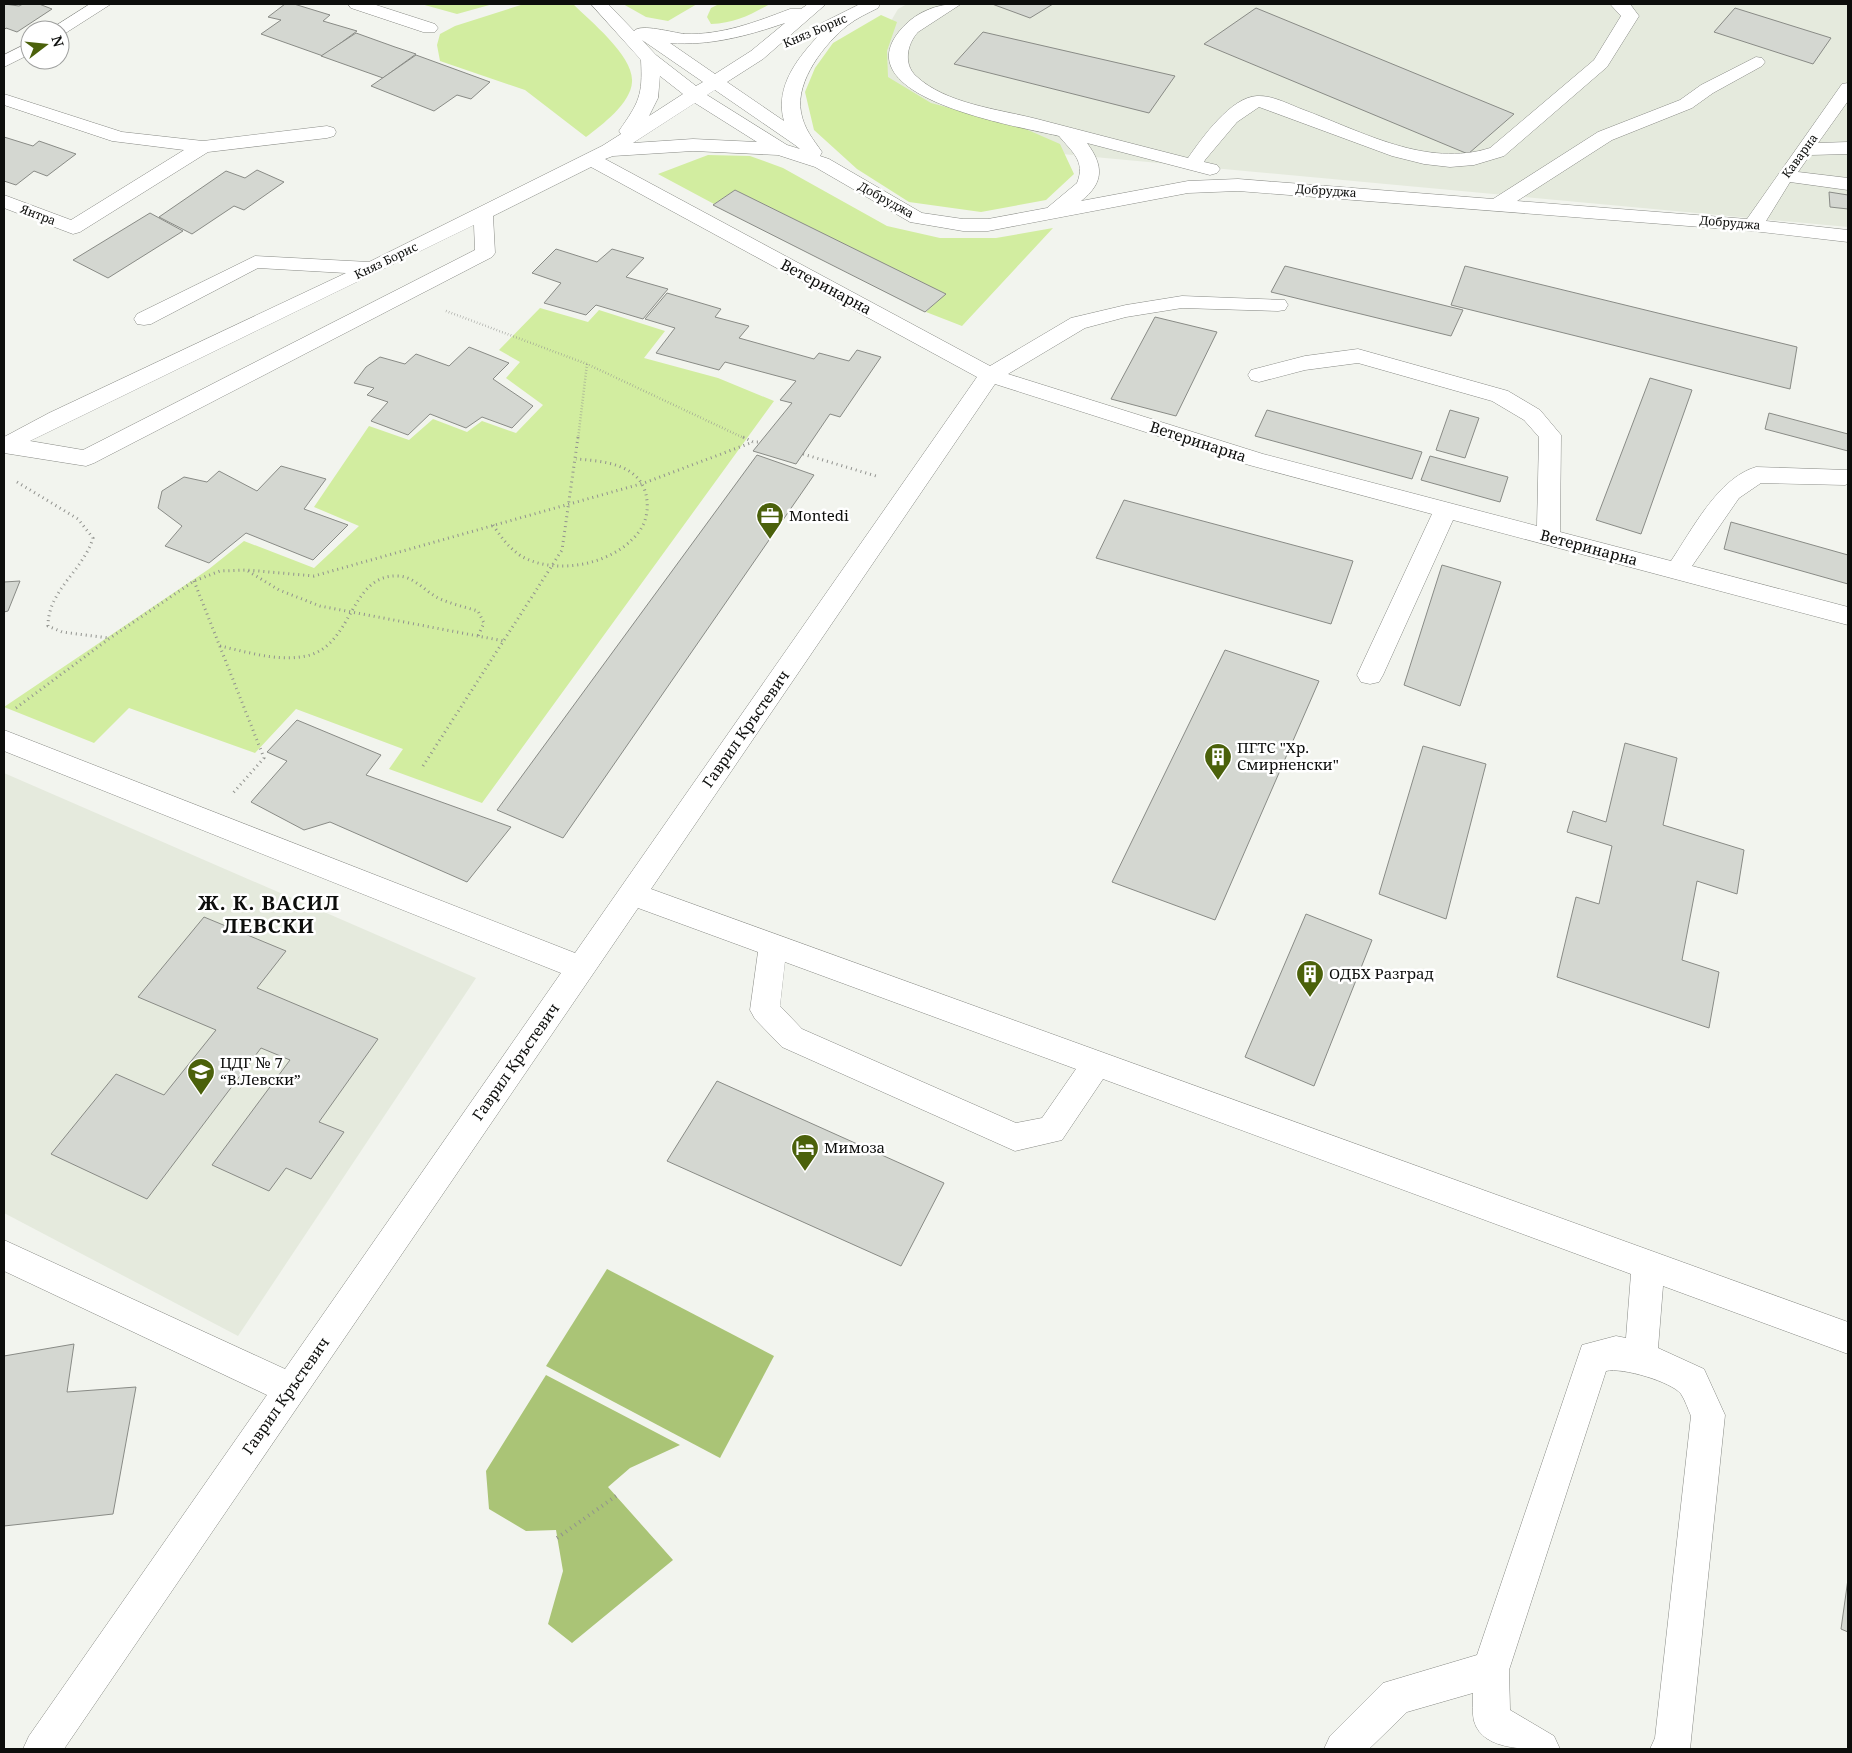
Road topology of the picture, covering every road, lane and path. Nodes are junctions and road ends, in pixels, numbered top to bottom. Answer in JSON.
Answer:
{"nodes":[{"id":1,"x":102,"y":4,"type":"edge"},
{"id":2,"x":357,"y":4,"type":"edge"},
{"id":3,"x":872,"y":4,"type":"edge"},
{"id":4,"x":952,"y":4,"type":"edge"},
{"id":5,"x":1618,"y":4,"type":"edge"},
{"id":6,"x":816,"y":5,"type":"edge"},
{"id":7,"x":605,"y":10,"type":"edge"},
{"id":8,"x":842,"y":21,"type":"junction"},
{"id":9,"x":70,"y":23,"type":"edge"},
{"id":10,"x":429,"y":28,"type":"dead end"},
{"id":11,"x":640,"y":30,"type":"junction"},
{"id":12,"x":20,"y":53,"type":"edge"},
{"id":13,"x":757,"y":54,"type":"junction"},
{"id":14,"x":650,"y":59,"type":"junction"},
{"id":15,"x":4,"y":62,"type":"edge"},
{"id":16,"x":1756,"y":62,"type":"dead end"},
{"id":17,"x":716,"y":82,"type":"junction"},
{"id":18,"x":1848,"y":88,"type":"edge"},
{"id":19,"x":695,"y":95,"type":"junction"},
{"id":20,"x":4,"y":99,"type":"edge"},
{"id":21,"x":327,"y":132,"type":"dead end"},
{"id":22,"x":1067,"y":134,"type":"junction"},
{"id":23,"x":802,"y":141,"type":"junction"},
{"id":24,"x":202,"y":147,"type":"junction"},
{"id":25,"x":1848,"y":148,"type":"edge"},
{"id":26,"x":780,"y":149,"type":"junction"},
{"id":27,"x":1805,"y":149,"type":"junction"},
{"id":28,"x":600,"y":155,"type":"junction"},
{"id":29,"x":822,"y":163,"type":"junction"},
{"id":30,"x":1193,"y":164,"type":"junction"},
{"id":31,"x":1785,"y":176,"type":"junction"},
{"id":32,"x":1848,"y":184,"type":"edge"},
{"id":33,"x":1264,"y":186,"type":"junction"},
{"id":34,"x":4,"y":201,"type":"edge"},
{"id":35,"x":1497,"y":205,"type":"junction"},
{"id":36,"x":483,"y":214,"type":"junction"},
{"id":37,"x":1044,"y":215,"type":"junction"},
{"id":38,"x":1753,"y":225,"type":"junction"},
{"id":39,"x":1848,"y":236,"type":"edge"},
{"id":40,"x":373,"y":268,"type":"junction"},
{"id":41,"x":1278,"y":306,"type":"dead end"},
{"id":42,"x":440,"y":309,"type":"dead end"},
{"id":43,"x":144,"y":319,"type":"dead end"},
{"id":44,"x":587,"y":364,"type":"junction"},
{"id":45,"x":990,"y":375,"type":"junction"},
{"id":46,"x":1260,"y":375,"type":"dead end"},
{"id":47,"x":753,"y":442,"type":"junction"},
{"id":48,"x":760,"y":442,"type":"dead end"},
{"id":49,"x":5,"y":446,"type":"edge"},
{"id":50,"x":803,"y":454,"type":"dead end"},
{"id":51,"x":576,"y":459,"type":"junction"},
{"id":52,"x":1845,"y":478,"type":"dead end"},
{"id":53,"x":12,"y":480,"type":"dead end"},
{"id":54,"x":644,"y":483,"type":"junction"},
{"id":55,"x":912,"y":487,"type":"junction"},
{"id":56,"x":570,"y":502,"type":"junction"},
{"id":57,"x":1446,"y":510,"type":"junction"},
{"id":58,"x":493,"y":524,"type":"junction"},
{"id":59,"x":1548,"y":537,"type":"junction"},
{"id":60,"x":551,"y":567,"type":"junction"},
{"id":61,"x":248,"y":570,"type":"junction"},
{"id":62,"x":1676,"y":570,"type":"junction"},
{"id":63,"x":194,"y":581,"type":"junction"},
{"id":64,"x":351,"y":611,"type":"junction"},
{"id":65,"x":1848,"y":616,"type":"edge"},
{"id":66,"x":478,"y":636,"type":"junction"},
{"id":67,"x":110,"y":638,"type":"junction"},
{"id":68,"x":504,"y":641,"type":"junction"},
{"id":69,"x":220,"y":646,"type":"junction"},
{"id":70,"x":1370,"y":675,"type":"dead end"},
{"id":71,"x":11,"y":712,"type":"dead end"},
{"id":72,"x":4,"y":740,"type":"edge"},
{"id":73,"x":424,"y":766,"type":"dead end"},
{"id":74,"x":209,"y":821,"type":"junction"},
{"id":75,"x":632,"y":894,"type":"junction"},
{"id":76,"x":773,"y":945,"type":"junction"},
{"id":77,"x":581,"y":968,"type":"junction"},
{"id":78,"x":1097,"y":1063,"type":"junction"},
{"id":79,"x":4,"y":1255,"type":"edge"},
{"id":80,"x":1648,"y":1264,"type":"junction"},
{"id":81,"x":1848,"y":1338,"type":"edge"},
{"id":82,"x":1641,"y":1356,"type":"junction"},
{"id":83,"x":291,"y":1389,"type":"junction"},
{"id":84,"x":616,"y":1496,"type":"dead end"},
{"id":85,"x":557,"y":1538,"type":"dead end"},
{"id":86,"x":1491,"y":1670,"type":"junction"},
{"id":87,"x":42,"y":1749,"type":"edge"},
{"id":88,"x":1344,"y":1749,"type":"edge"},
{"id":89,"x":1541,"y":1749,"type":"edge"},
{"id":90,"x":1669,"y":1749,"type":"edge"}],
"edges":[{"from":1,"to":9,"type":"street"},
{"from":2,"to":10,"type":"street"},
{"from":3,"to":8,"type":"street","name":"Княз Борис"},
{"from":4,"to":22,"type":"street"},
{"from":5,"to":30,"type":"street"},
{"from":6,"to":11,"type":"street"},
{"from":6,"to":13,"type":"street","name":"Княз Борис"},
{"from":7,"to":11,"type":"street"},
{"from":7,"to":14,"type":"street"},
{"from":8,"to":13,"type":"street","name":"Княз Борис"},
{"from":8,"to":23,"type":"street"},
{"from":11,"to":17,"type":"street"},
{"from":12,"to":15,"type":"street"},
{"from":13,"to":17,"type":"street","name":"Княз Борис"},
{"from":14,"to":19,"type":"street"},
{"from":14,"to":28,"type":"street"},
{"from":16,"to":35,"type":"street"},
{"from":17,"to":19,"type":"street","name":"Княз Борис"},
{"from":17,"to":23,"type":"street"},
{"from":18,"to":27,"type":"street","name":"Каварна"},
{"from":19,"to":26,"type":"street"},
{"from":19,"to":28,"type":"street","name":"Княз Борис"},
{"from":20,"to":24,"type":"street"},
{"from":21,"to":24,"type":"street"},
{"from":22,"to":30,"type":"street"},
{"from":22,"to":37,"type":"street"},
{"from":23,"to":29,"type":"street"},
{"from":24,"to":34,"type":"street","name":"Янтра"},
{"from":25,"to":27,"type":"street"},
{"from":26,"to":28,"type":"street"},
{"from":26,"to":29,"type":"street"},
{"from":27,"to":31,"type":"street","name":"Каварна"},
{"from":28,"to":36,"type":"street","name":"Княз Борис"},
{"from":28,"to":45,"type":"street","name":"Ветеринарна"},
{"from":29,"to":37,"type":"street","name":"Добруджа"},
{"from":30,"to":33,"type":"street"},
{"from":31,"to":32,"type":"street"},
{"from":31,"to":38,"type":"street","name":"Каварна"},
{"from":33,"to":35,"type":"street","name":"Добруджа"},
{"from":33,"to":37,"type":"street","name":"Добруджа"},
{"from":35,"to":38,"type":"street","name":"Добруджа"},
{"from":36,"to":40,"type":"street","name":"Княз Борис"},
{"from":36,"to":49,"type":"street"},
{"from":38,"to":39,"type":"street","name":"Добруджа"},
{"from":40,"to":43,"type":"street"},
{"from":40,"to":49,"type":"street","name":"Княз Борис"},
{"from":41,"to":45,"type":"street"},
{"from":42,"to":44,"type":"path"},
{"from":44,"to":47,"type":"path"},
{"from":44,"to":51,"type":"path"},
{"from":45,"to":55,"type":"street","name":"Гаврил Кръстевич"},
{"from":45,"to":57,"type":"street","name":"Ветеринарна"},
{"from":46,"to":59,"type":"street"},
{"from":47,"to":48,"type":"path"},
{"from":47,"to":54,"type":"path"},
{"from":50,"to":55,"type":"path"},
{"from":51,"to":54,"type":"path"},
{"from":51,"to":56,"type":"path"},
{"from":52,"to":62,"type":"street"},
{"from":53,"to":67,"type":"path"},
{"from":54,"to":56,"type":"path"},
{"from":54,"to":60,"type":"path"},
{"from":55,"to":75,"type":"street","name":"Гаврил Кръстевич"},
{"from":56,"to":58,"type":"path"},
{"from":56,"to":60,"type":"path"},
{"from":57,"to":59,"type":"street","name":"Ветеринарна"},
{"from":57,"to":70,"type":"street"},
{"from":58,"to":60,"type":"path"},
{"from":58,"to":61,"type":"path"},
{"from":59,"to":62,"type":"street","name":"Ветеринарна"},
{"from":60,"to":68,"type":"path"},
{"from":61,"to":63,"type":"path"},
{"from":61,"to":64,"type":"path"},
{"from":62,"to":65,"type":"street","name":"Ветеринарна"},
{"from":63,"to":67,"type":"path"},
{"from":63,"to":69,"type":"path"},
{"from":64,"to":66,"type":"path"},
{"from":64,"to":66,"type":"path"},
{"from":64,"to":69,"type":"path"},
{"from":66,"to":68,"type":"path"},
{"from":67,"to":71,"type":"path"},
{"from":68,"to":73,"type":"path"},
{"from":69,"to":74,"type":"path"},
{"from":72,"to":74,"type":"street"},
{"from":74,"to":77,"type":"street"},
{"from":75,"to":76,"type":"street"},
{"from":75,"to":77,"type":"street","name":"Гаврил Кръстевич"},
{"from":76,"to":78,"type":"street"},
{"from":76,"to":78,"type":"street"},
{"from":77,"to":83,"type":"street","name":"Гаврил Кръстевич"},
{"from":78,"to":80,"type":"street"},
{"from":79,"to":83,"type":"street"},
{"from":80,"to":81,"type":"street"},
{"from":80,"to":82,"type":"street"},
{"from":82,"to":86,"type":"street"},
{"from":82,"to":90,"type":"street"},
{"from":83,"to":87,"type":"street","name":"Гаврил Кръстевич"},
{"from":84,"to":85,"type":"path"},
{"from":86,"to":88,"type":"street"},
{"from":86,"to":89,"type":"street"}]}
